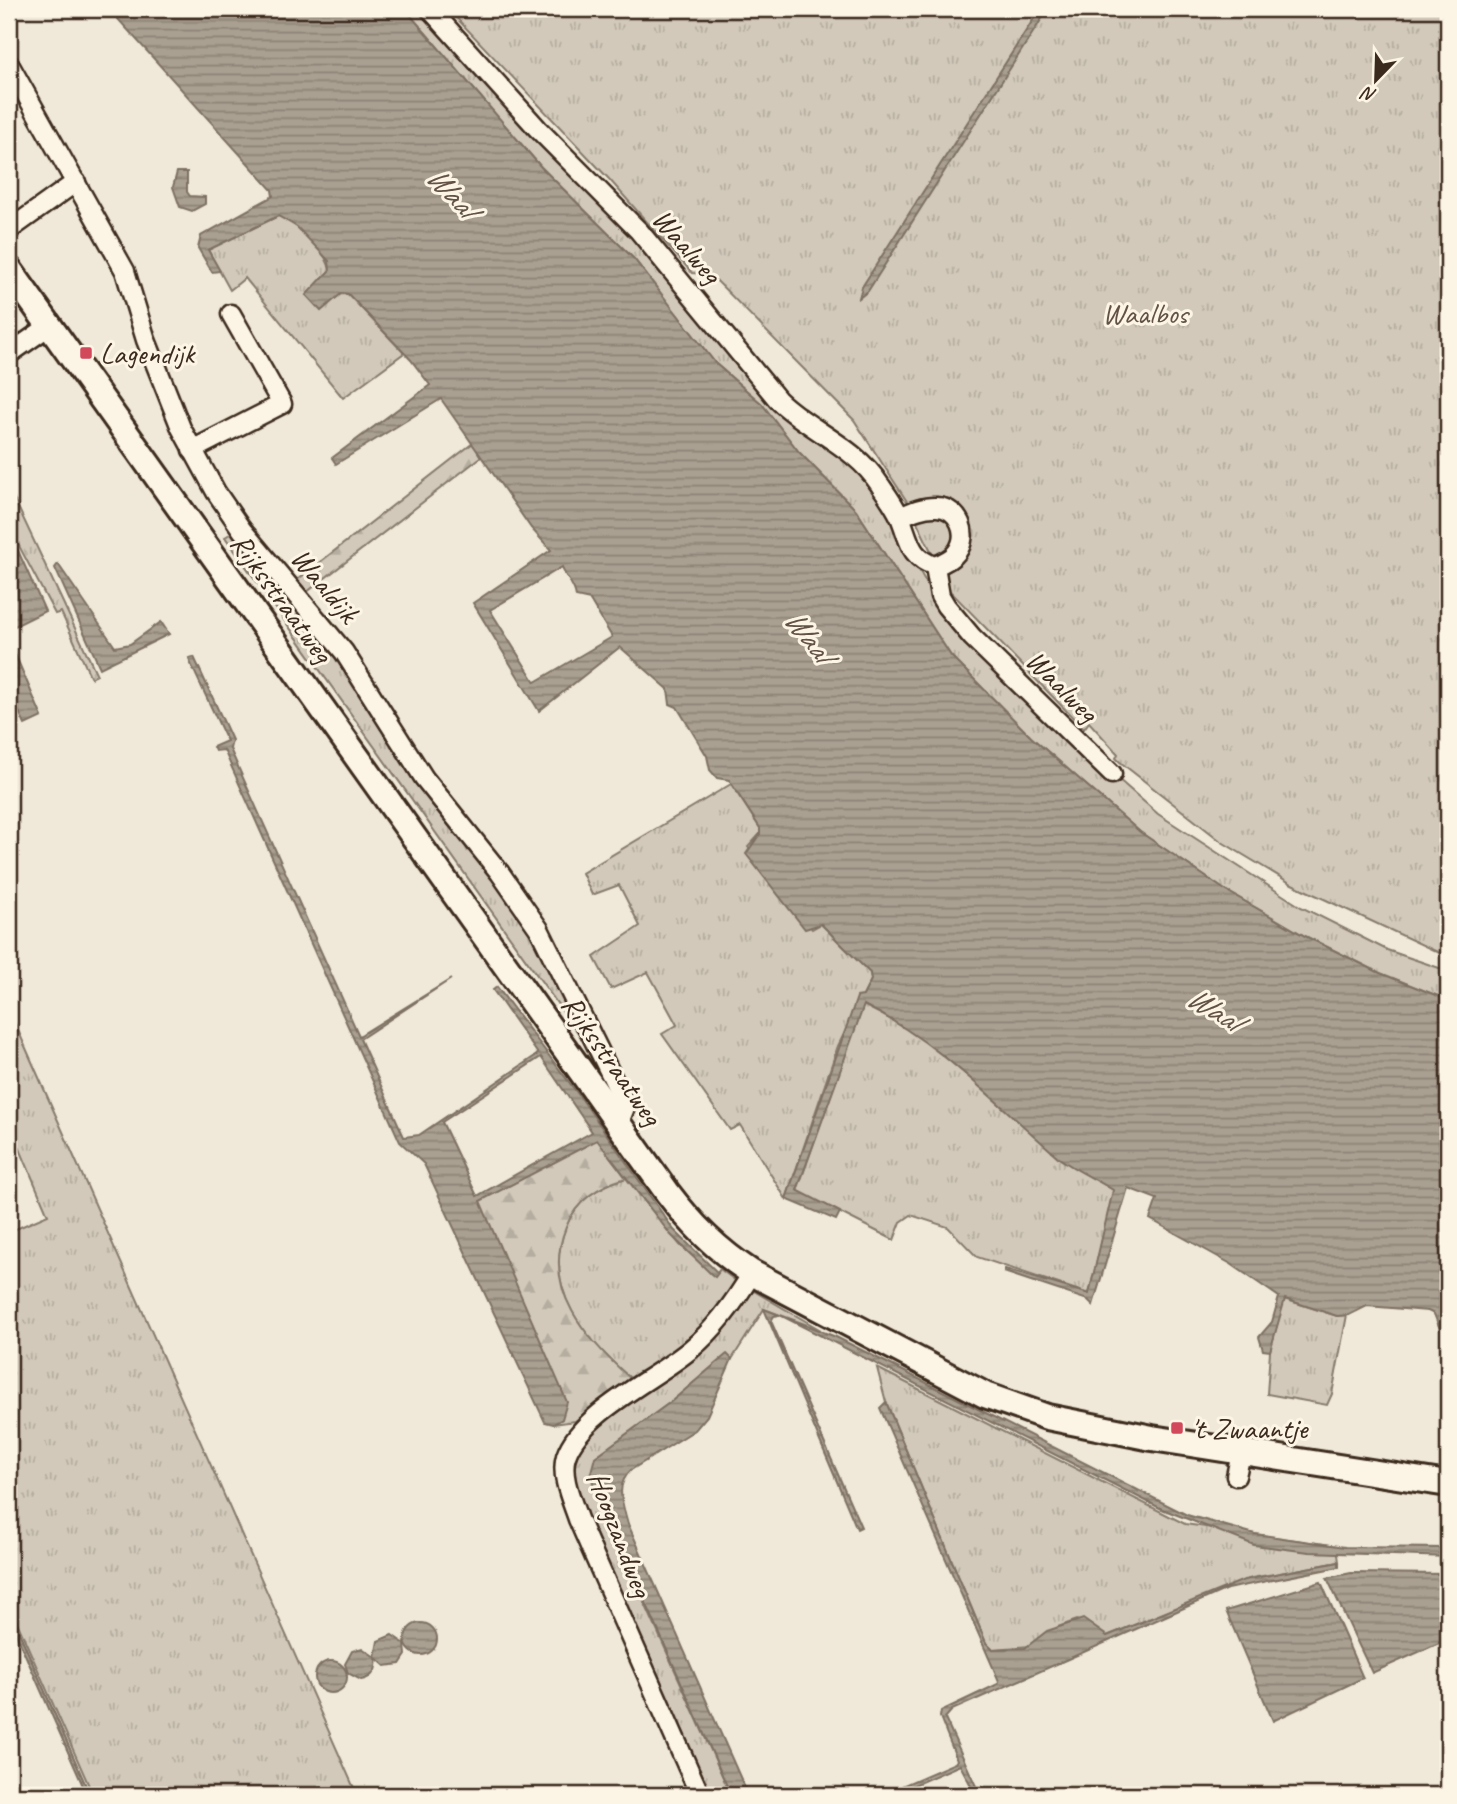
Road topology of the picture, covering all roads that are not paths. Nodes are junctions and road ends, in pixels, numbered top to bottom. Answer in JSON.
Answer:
{"nodes":[{"id":1,"x":430,"y":9,"type":"edge"},
{"id":2,"x":9,"y":64,"type":"edge"},
{"id":3,"x":76,"y":182,"type":"junction"},
{"id":4,"x":9,"y":230,"type":"edge"},
{"id":5,"x":9,"y":269,"type":"edge"},
{"id":6,"x":231,"y":314,"type":"dead end"},
{"id":7,"x":49,"y":326,"type":"junction"},
{"id":8,"x":9,"y":354,"type":"edge"},
{"id":9,"x":192,"y":450,"type":"junction"},
{"id":10,"x":900,"y":517,"type":"junction"},
{"id":11,"x":935,"y":566,"type":"junction"},
{"id":12,"x":1112,"y":774,"type":"dead end"},
{"id":13,"x":619,"y":1122,"type":"junction"},
{"id":14,"x":752,"y":1273,"type":"junction"},
{"id":15,"x":1448,"y":1484,"type":"edge"},
{"id":16,"x":700,"y":1795,"type":"edge"}],
"edges":[{"from":1,"to":10,"type":"street","name":"Waalweg"},
{"from":2,"to":3,"type":"street","name":"Waaldijk"},
{"from":3,"to":4,"type":"street"},
{"from":3,"to":9,"type":"street","name":"Waaldijk"},
{"from":5,"to":7,"type":"street","name":"Rijksstraatweg"},
{"from":6,"to":9,"type":"street"},
{"from":7,"to":8,"type":"street"},
{"from":7,"to":13,"type":"street","name":"Rijksstraatweg"},
{"from":9,"to":13,"type":"street","name":"Waaldijk"},
{"from":10,"to":11,"type":"street","name":"Waalweg"},
{"from":10,"to":11,"type":"street"},
{"from":11,"to":12,"type":"street","name":"Waalweg"},
{"from":13,"to":14,"type":"street","name":"Rijksstraatweg"},
{"from":14,"to":15,"type":"street","name":"Rijksstraatweg"},
{"from":14,"to":16,"type":"street","name":"Hoogzandweg"}]}
